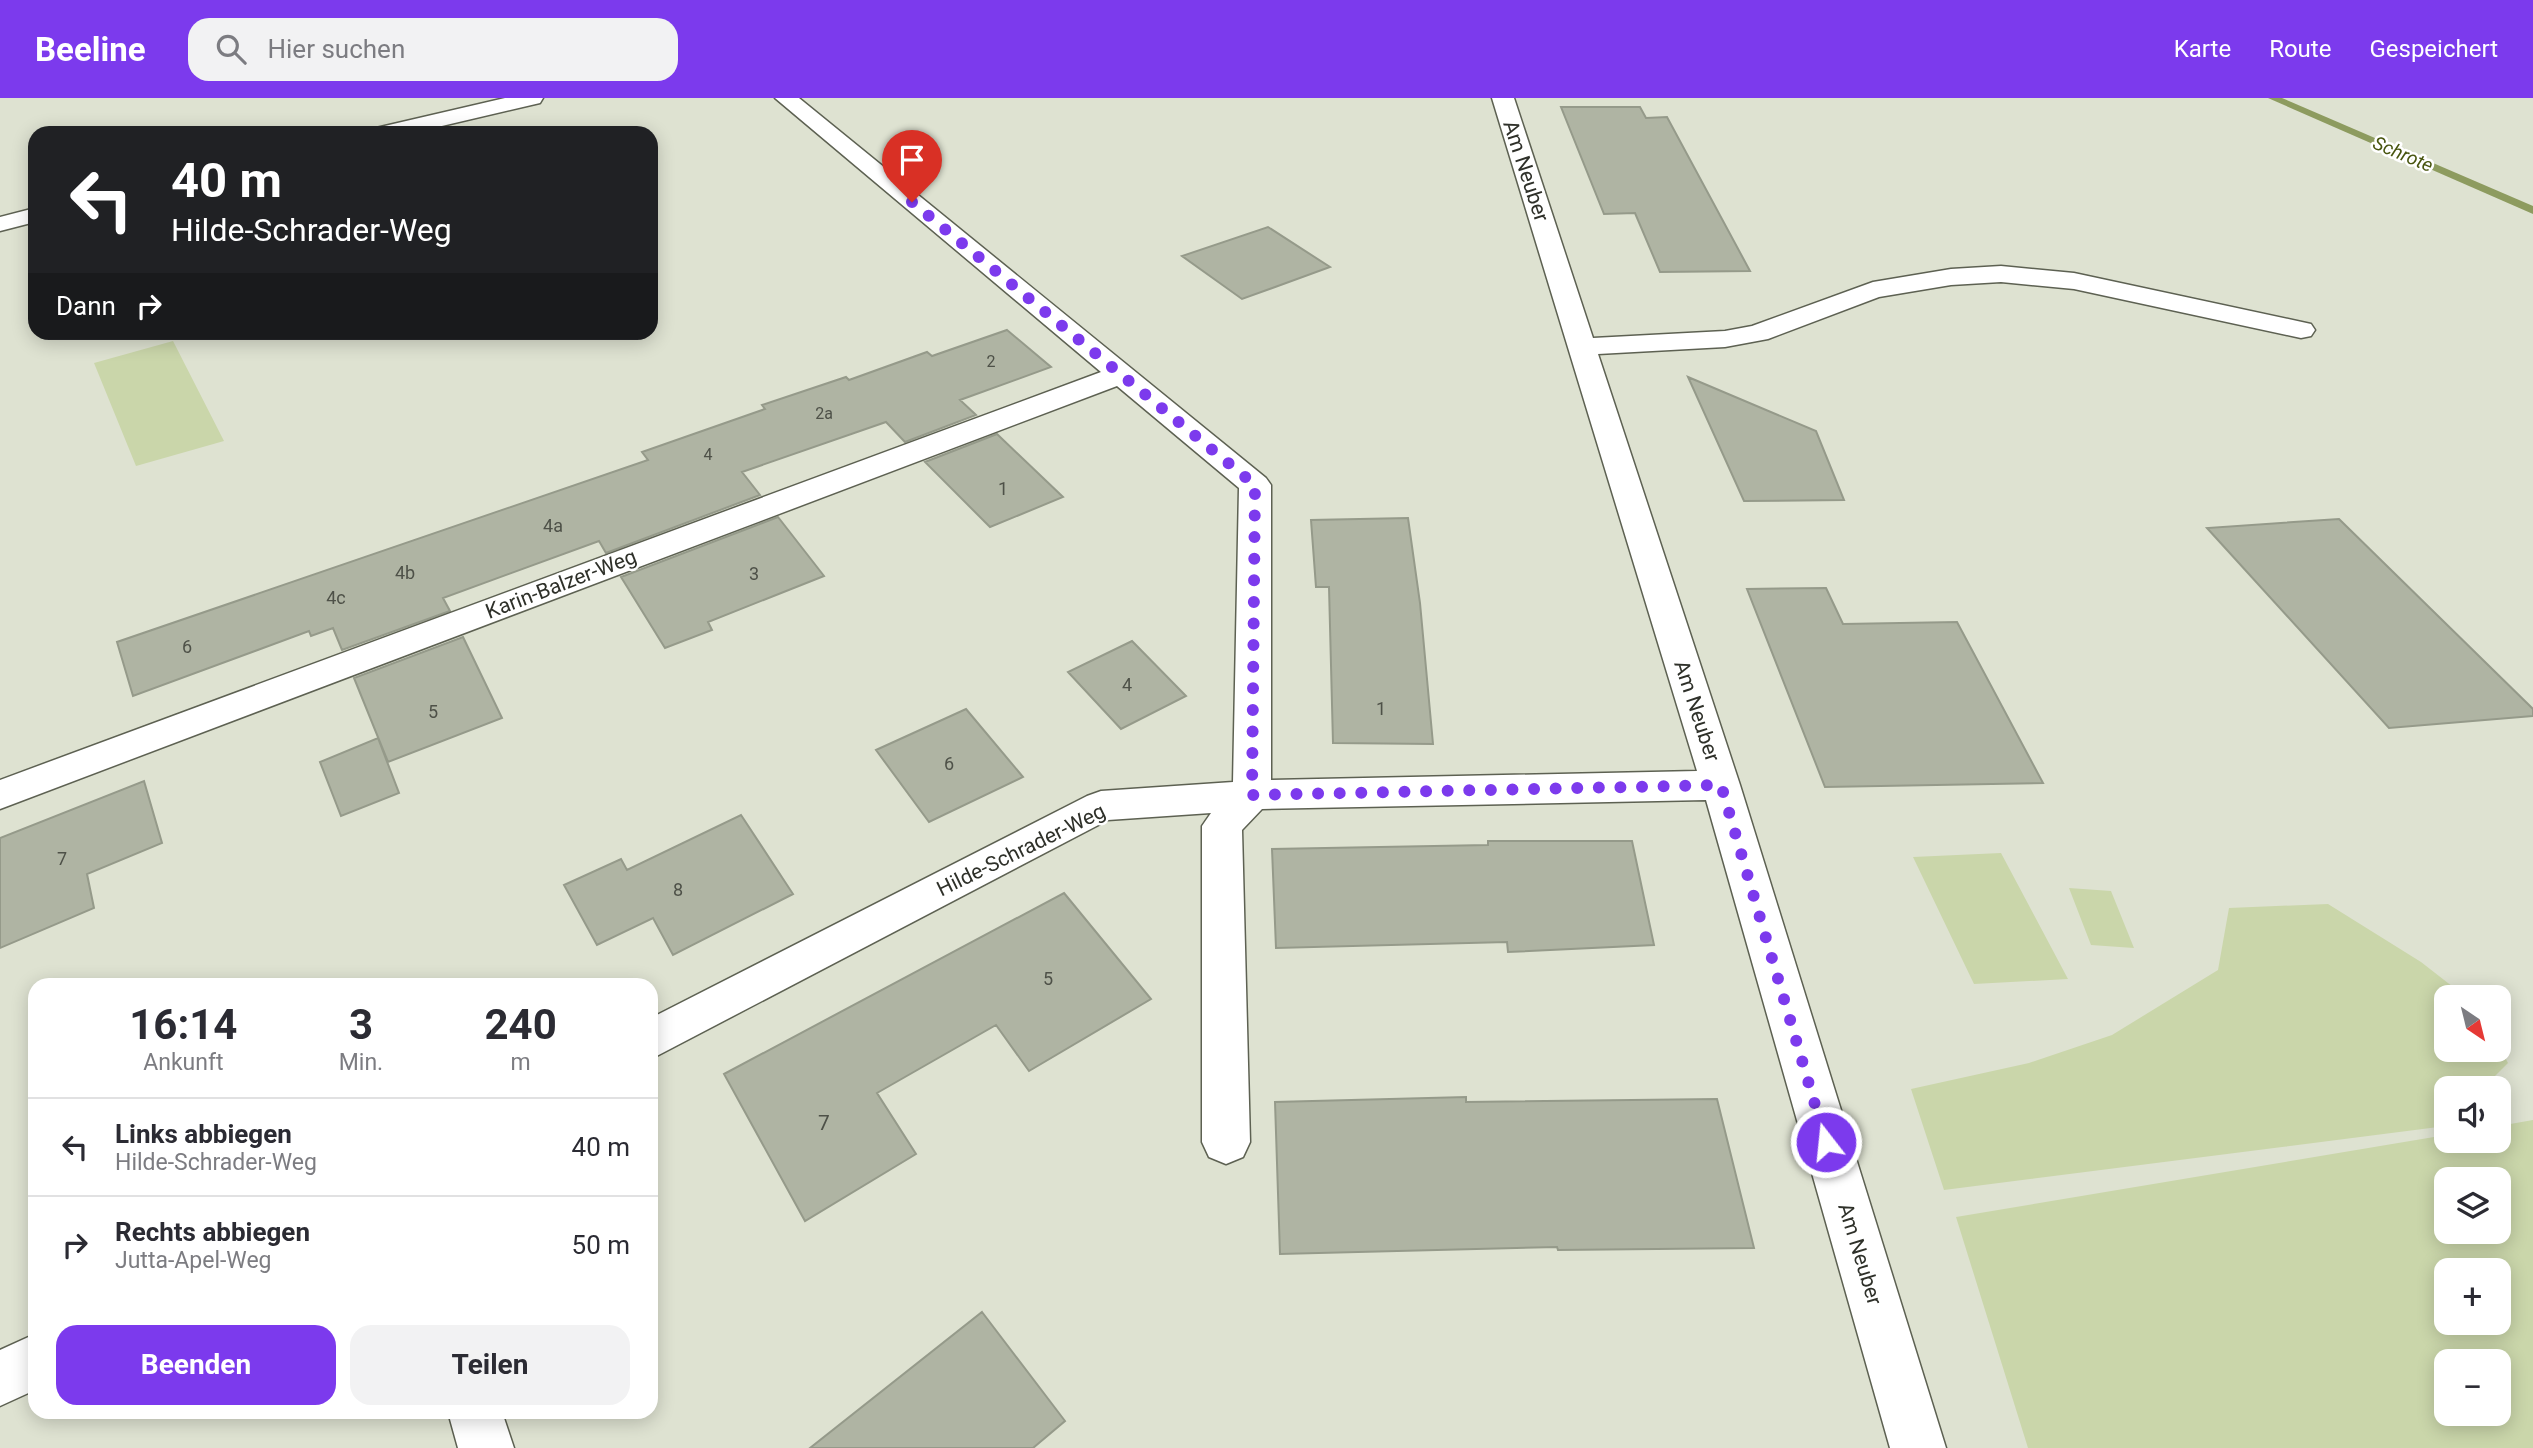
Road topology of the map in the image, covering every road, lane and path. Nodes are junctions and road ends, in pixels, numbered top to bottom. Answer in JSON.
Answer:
{"nodes":[{"id":1,"x":532,"y":98,"type":"edge"},
{"id":2,"x":786,"y":98,"type":"edge"},
{"id":3,"x":1503,"y":98,"type":"edge"},
{"id":4,"x":414,"y":126,"type":"edge"},
{"id":5,"x":28,"y":217,"type":"edge"},
{"id":6,"x":0,"y":224,"type":"edge"},
{"id":7,"x":2301,"y":330,"type":"dead end"},
{"id":8,"x":1582,"y":347,"type":"junction"},
{"id":9,"x":1122,"y":374,"type":"junction"},
{"id":10,"x":1721,"y":785,"type":"junction"},
{"id":11,"x":0,"y":794,"type":"edge"},
{"id":12,"x":1252,"y":795,"type":"junction"},
{"id":13,"x":658,"y":1036,"type":"edge"},
{"id":14,"x":1226,"y":1142,"type":"dead end"},
{"id":15,"x":28,"y":1364,"type":"edge"},
{"id":16,"x":0,"y":1379,"type":"edge"},
{"id":17,"x":477,"y":1419,"type":"edge"},
{"id":18,"x":486,"y":1448,"type":"edge"},
{"id":19,"x":1918,"y":1448,"type":"edge"}],
"edges":[{"from":1,"to":4,"type":"street"},
{"from":2,"to":9,"type":"street"},
{"from":3,"to":8,"type":"street","name":"Am Neuber"},
{"from":5,"to":6,"type":"street"},
{"from":7,"to":8,"type":"street"},
{"from":8,"to":10,"type":"street","name":"Am Neuber"},
{"from":9,"to":11,"type":"street","name":"Karin-Balzer-Weg"},
{"from":9,"to":12,"type":"street"},
{"from":10,"to":12,"type":"street","name":"Hilde-Schrader-Weg"},
{"from":10,"to":19,"type":"street","name":"Am Neuber"},
{"from":12,"to":13,"type":"street","name":"Hilde-Schrader-Weg"},
{"from":12,"to":14,"type":"street"},
{"from":15,"to":16,"type":"street"},
{"from":17,"to":18,"type":"street"}]}
